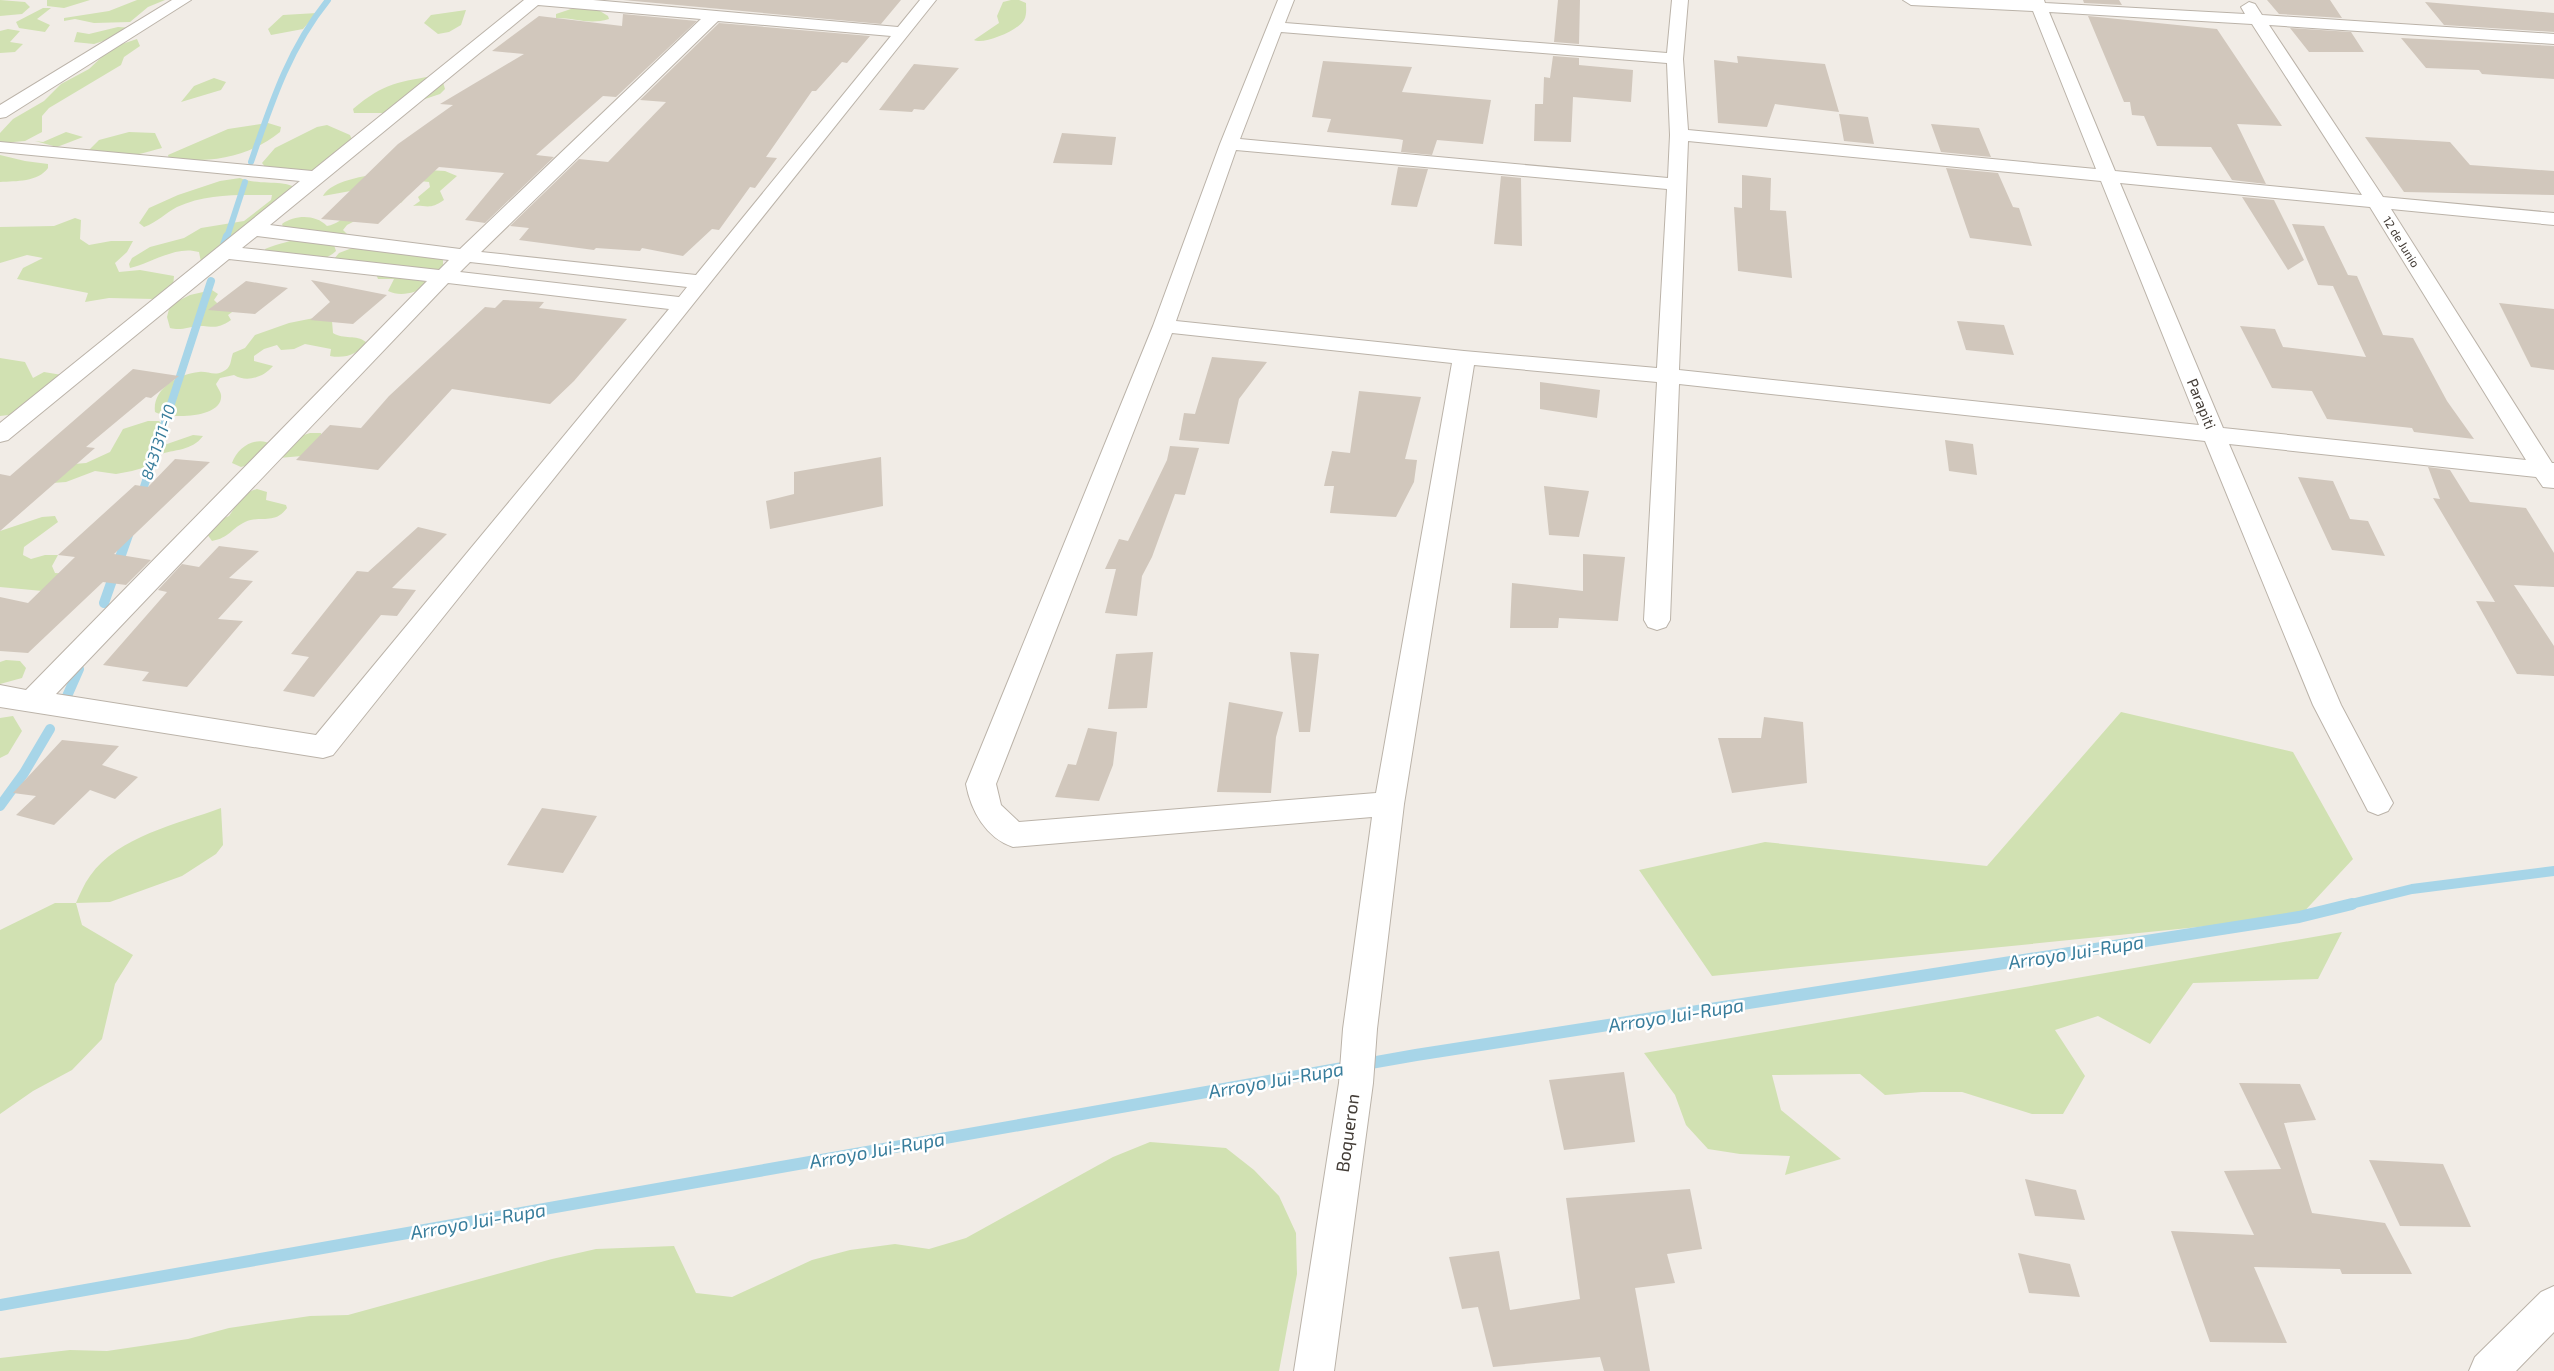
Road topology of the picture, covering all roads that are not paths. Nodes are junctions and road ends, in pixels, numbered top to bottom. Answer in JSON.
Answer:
{"nodes":[{"id":1,"x":183,"y":0,"type":"edge"},
{"id":2,"x":534,"y":0,"type":"edge"},
{"id":3,"x":539,"y":0,"type":"edge"},
{"id":4,"x":928,"y":0,"type":"edge"},
{"id":5,"x":1286,"y":0,"type":"edge"},
{"id":6,"x":1680,"y":0,"type":"edge"},
{"id":7,"x":1911,"y":0,"type":"edge"},
{"id":8,"x":2244,"y":0,"type":"edge"},
{"id":9,"x":2037,"y":4,"type":"edge"},
{"id":10,"x":714,"y":16,"type":"junction"},
{"id":11,"x":2256,"y":19,"type":"junction"},
{"id":12,"x":1275,"y":26,"type":"junction"},
{"id":13,"x":902,"y":32,"type":"junction"},
{"id":14,"x":2554,"y":39,"type":"edge"},
{"id":15,"x":1675,"y":59,"type":"junction"},
{"id":16,"x":0,"y":113,"type":"edge"},
{"id":17,"x":1679,"y":135,"type":"junction"},
{"id":18,"x":1229,"y":144,"type":"junction"},
{"id":19,"x":0,"y":146,"type":"edge"},
{"id":20,"x":2110,"y":176,"type":"junction"},
{"id":21,"x":316,"y":177,"type":"junction"},
{"id":22,"x":1676,"y":184,"type":"junction"},
{"id":23,"x":2377,"y":203,"type":"junction"},
{"id":24,"x":2554,"y":219,"type":"edge"},
{"id":25,"x":252,"y":229,"type":"junction"},
{"id":26,"x":225,"y":252,"type":"junction"},
{"id":27,"x":466,"y":256,"type":"junction"},
{"id":28,"x":442,"y":278,"type":"junction"},
{"id":29,"x":700,"y":282,"type":"junction"},
{"id":30,"x":684,"y":304,"type":"junction"},
{"id":31,"x":1164,"y":326,"type":"junction"},
{"id":32,"x":1464,"y":358,"type":"junction"},
{"id":33,"x":1668,"y":376,"type":"junction"},
{"id":34,"x":0,"y":435,"type":"edge"},
{"id":35,"x":2214,"y":436,"type":"junction"},
{"id":36,"x":2551,"y":476,"type":"edge"},
{"id":37,"x":1657,"y":620,"type":"dead end"},
{"id":38,"x":0,"y":696,"type":"edge"},
{"id":39,"x":31,"y":702,"type":"junction"},
{"id":40,"x":2378,"y":803,"type":"dead end"},
{"id":41,"x":1389,"y":804,"type":"junction"},
{"id":42,"x":2554,"y":1306,"type":"edge"},
{"id":43,"x":1314,"y":1371,"type":"edge"},
{"id":44,"x":2489,"y":1371,"type":"edge"}],
"edges":[{"from":1,"to":16,"type":"street"},
{"from":2,"to":21,"type":"street"},
{"from":3,"to":10,"type":"street"},
{"from":4,"to":13,"type":"street"},
{"from":5,"to":12,"type":"street"},
{"from":6,"to":15,"type":"street"},
{"from":7,"to":9,"type":"street"},
{"from":8,"to":11,"type":"street","name":"12 de Junio"},
{"from":9,"to":11,"type":"street"},
{"from":9,"to":20,"type":"street","name":"Parapiti"},
{"from":10,"to":13,"type":"street"},
{"from":10,"to":27,"type":"street"},
{"from":11,"to":14,"type":"street"},
{"from":11,"to":23,"type":"street","name":"12 de Junio"},
{"from":12,"to":15,"type":"street"},
{"from":12,"to":18,"type":"street"},
{"from":13,"to":29,"type":"street"},
{"from":15,"to":17,"type":"street"},
{"from":17,"to":20,"type":"street"},
{"from":17,"to":22,"type":"street"},
{"from":18,"to":22,"type":"street"},
{"from":18,"to":31,"type":"street"},
{"from":19,"to":21,"type":"street"},
{"from":20,"to":23,"type":"street"},
{"from":20,"to":35,"type":"street","name":"Parapiti"},
{"from":21,"to":25,"type":"street"},
{"from":22,"to":33,"type":"street"},
{"from":23,"to":24,"type":"street"},
{"from":23,"to":36,"type":"street","name":"12 de Junio"},
{"from":25,"to":26,"type":"street"},
{"from":25,"to":27,"type":"street"},
{"from":26,"to":28,"type":"street"},
{"from":26,"to":34,"type":"street"},
{"from":27,"to":28,"type":"street"},
{"from":27,"to":29,"type":"street"},
{"from":28,"to":30,"type":"street"},
{"from":28,"to":39,"type":"street"},
{"from":29,"to":30,"type":"street"},
{"from":30,"to":39,"type":"street"},
{"from":31,"to":32,"type":"street"},
{"from":31,"to":41,"type":"street"},
{"from":32,"to":33,"type":"street"},
{"from":32,"to":41,"type":"street","name":"Boqueron"},
{"from":33,"to":35,"type":"street"},
{"from":33,"to":37,"type":"street"},
{"from":35,"to":36,"type":"street"},
{"from":35,"to":40,"type":"street","name":"Parapiti"},
{"from":38,"to":39,"type":"street"},
{"from":41,"to":43,"type":"street","name":"Boqueron"},
{"from":42,"to":44,"type":"street"}]}
